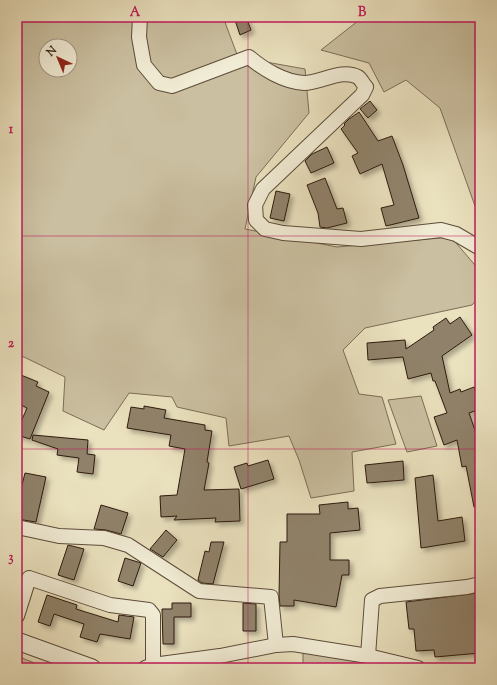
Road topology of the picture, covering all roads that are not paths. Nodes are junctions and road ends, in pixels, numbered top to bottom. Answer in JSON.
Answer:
{"nodes":[{"id":1,"x":140,"y":17,"type":"edge"},
{"id":2,"x":480,"y":248,"type":"edge"},
{"id":3,"x":17,"y":527,"type":"edge"},
{"id":4,"x":480,"y":584,"type":"edge"},
{"id":5,"x":17,"y":616,"type":"edge"},
{"id":6,"x":17,"y":641,"type":"edge"},
{"id":7,"x":276,"y":644,"type":"junction"},
{"id":8,"x":368,"y":656,"type":"junction"},
{"id":9,"x":149,"y":667,"type":"edge"},
{"id":10,"x":92,"y":668,"type":"edge"},
{"id":11,"x":418,"y":668,"type":"edge"}],
"edges":[{"from":1,"to":2,"type":"street"},
{"from":3,"to":7,"type":"street"},
{"from":4,"to":8,"type":"street"},
{"from":5,"to":9,"type":"street"},
{"from":6,"to":10,"type":"street"},
{"from":7,"to":8,"type":"street"},
{"from":7,"to":9,"type":"street"},
{"from":8,"to":11,"type":"street"}]}
